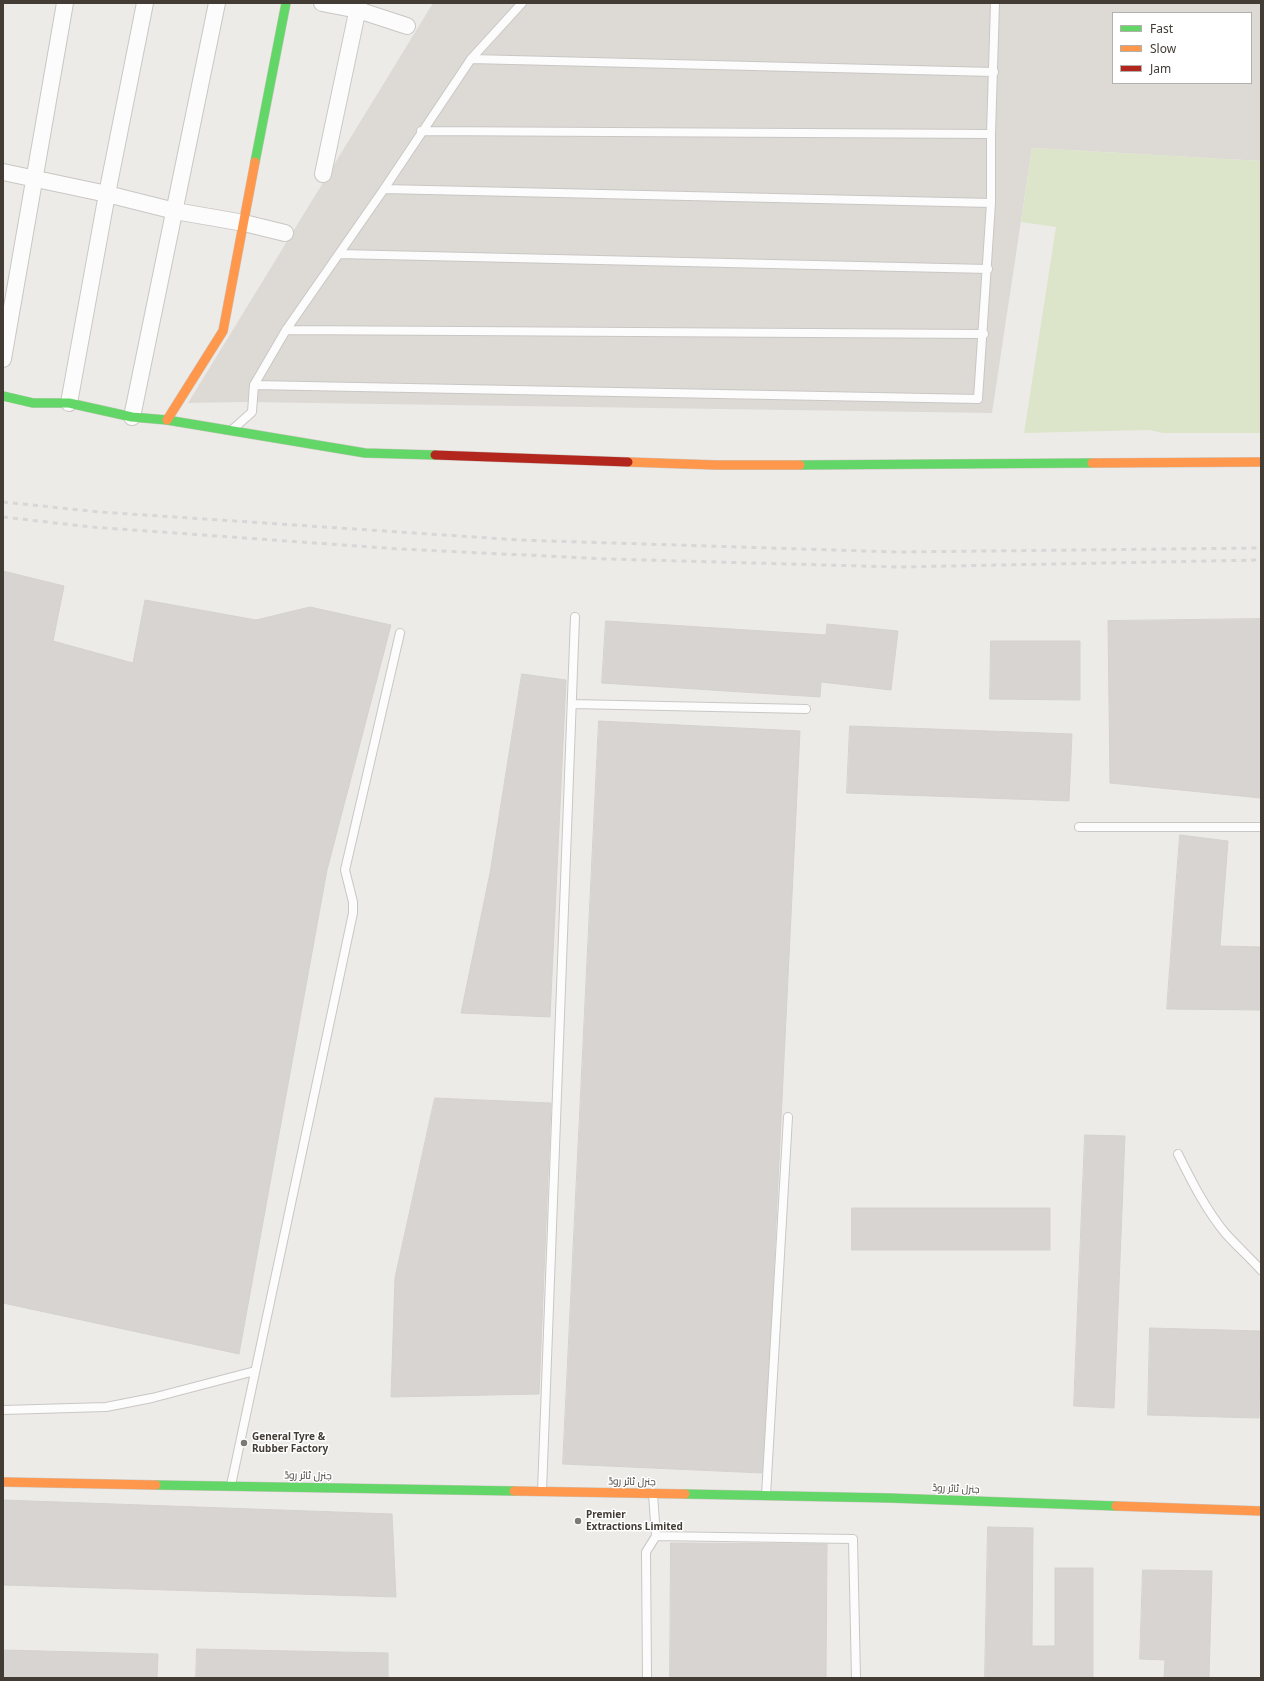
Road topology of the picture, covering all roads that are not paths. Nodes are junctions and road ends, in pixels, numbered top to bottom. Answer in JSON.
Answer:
{"nodes":[{"id":1,"x":65,"y":3,"type":"edge"},
{"id":2,"x":144,"y":3,"type":"edge"},
{"id":3,"x":217,"y":3,"type":"edge"},
{"id":4,"x":286,"y":3,"type":"edge"},
{"id":5,"x":322,"y":3,"type":"edge"},
{"id":6,"x":522,"y":3,"type":"edge"},
{"id":7,"x":995,"y":3,"type":"edge"},
{"id":8,"x":358,"y":6,"type":"edge"},
{"id":9,"x":406,"y":26,"type":"dead end"},
{"id":10,"x":471,"y":59,"type":"junction"},
{"id":11,"x":994,"y":72,"type":"junction"},
{"id":12,"x":422,"y":131,"type":"junction"},
{"id":13,"x":991,"y":134,"type":"junction"},
{"id":14,"x":3,"y":172,"type":"edge"},
{"id":15,"x":323,"y":174,"type":"dead end"},
{"id":16,"x":35,"y":178,"type":"junction"},
{"id":17,"x":384,"y":189,"type":"junction"},
{"id":18,"x":107,"y":194,"type":"junction"},
{"id":19,"x":991,"y":203,"type":"junction"},
{"id":20,"x":175,"y":211,"type":"junction"},
{"id":21,"x":244,"y":223,"type":"junction"},
{"id":22,"x":285,"y":233,"type":"dead end"},
{"id":23,"x":339,"y":254,"type":"junction"},
{"id":24,"x":988,"y":269,"type":"junction"},
{"id":25,"x":286,"y":330,"type":"junction"},
{"id":26,"x":984,"y":334,"type":"junction"},
{"id":27,"x":3,"y":359,"type":"edge"},
{"id":28,"x":254,"y":385,"type":"junction"},
{"id":29,"x":3,"y":396,"type":"edge"},
{"id":30,"x":69,"y":403,"type":"junction"},
{"id":31,"x":132,"y":417,"type":"junction"},
{"id":32,"x":167,"y":420,"type":"junction"},
{"id":33,"x":231,"y":430,"type":"junction"},
{"id":34,"x":1261,"y":462,"type":"edge"},
{"id":35,"x":575,"y":617,"type":"dead end"},
{"id":36,"x":400,"y":633,"type":"dead end"},
{"id":37,"x":572,"y":704,"type":"junction"},
{"id":38,"x":806,"y":709,"type":"dead end"},
{"id":39,"x":1079,"y":827,"type":"dead end"},
{"id":40,"x":1261,"y":827,"type":"edge"},
{"id":41,"x":788,"y":1117,"type":"dead end"},
{"id":42,"x":1178,"y":1154,"type":"dead end"},
{"id":43,"x":1261,"y":1270,"type":"edge"},
{"id":44,"x":255,"y":1371,"type":"junction"},
{"id":45,"x":3,"y":1410,"type":"edge"},
{"id":46,"x":3,"y":1482,"type":"edge"},
{"id":47,"x":230,"y":1486,"type":"junction"},
{"id":48,"x":542,"y":1492,"type":"junction"},
{"id":49,"x":653,"y":1494,"type":"junction"},
{"id":50,"x":766,"y":1496,"type":"junction"},
{"id":51,"x":1261,"y":1510,"type":"edge"},
{"id":52,"x":656,"y":1536,"type":"junction"},
{"id":53,"x":647,"y":1678,"type":"edge"},
{"id":54,"x":856,"y":1678,"type":"edge"}],
"edges":[{"from":1,"to":16,"type":"street"},
{"from":2,"to":18,"type":"street"},
{"from":3,"to":20,"type":"street"},
{"from":4,"to":21,"type":"street"},
{"from":5,"to":8,"type":"street"},
{"from":6,"to":10,"type":"lane"},
{"from":7,"to":11,"type":"lane"},
{"from":8,"to":9,"type":"street"},
{"from":8,"to":15,"type":"street"},
{"from":10,"to":11,"type":"lane"},
{"from":10,"to":12,"type":"lane"},
{"from":11,"to":13,"type":"lane"},
{"from":12,"to":13,"type":"lane"},
{"from":12,"to":17,"type":"lane"},
{"from":13,"to":19,"type":"lane"},
{"from":14,"to":16,"type":"street"},
{"from":16,"to":18,"type":"street"},
{"from":16,"to":27,"type":"street"},
{"from":17,"to":19,"type":"lane"},
{"from":17,"to":23,"type":"lane"},
{"from":18,"to":20,"type":"street"},
{"from":18,"to":30,"type":"street"},
{"from":19,"to":24,"type":"lane"},
{"from":20,"to":21,"type":"street"},
{"from":20,"to":31,"type":"street"},
{"from":21,"to":22,"type":"street"},
{"from":21,"to":32,"type":"street"},
{"from":23,"to":24,"type":"lane"},
{"from":23,"to":25,"type":"lane"},
{"from":24,"to":26,"type":"lane"},
{"from":25,"to":26,"type":"lane"},
{"from":25,"to":28,"type":"lane"},
{"from":26,"to":28,"type":"lane"},
{"from":28,"to":33,"type":"lane"},
{"from":29,"to":30,"type":"street"},
{"from":30,"to":31,"type":"street"},
{"from":31,"to":32,"type":"street"},
{"from":32,"to":33,"type":"street"},
{"from":33,"to":34,"type":"street"},
{"from":35,"to":37,"type":"lane"},
{"from":36,"to":44,"type":"lane"},
{"from":37,"to":38,"type":"lane"},
{"from":37,"to":48,"type":"lane"},
{"from":39,"to":40,"type":"lane"},
{"from":41,"to":50,"type":"lane"},
{"from":42,"to":43,"type":"lane"},
{"from":44,"to":45,"type":"lane"},
{"from":44,"to":47,"type":"lane"},
{"from":46,"to":47,"type":"street","name":"جنرل ٹائر روڈ"},
{"from":47,"to":48,"type":"street","name":"جنرل ٹائر روڈ"},
{"from":48,"to":49,"type":"street","name":"جنرل ٹائر روڈ"},
{"from":49,"to":50,"type":"street","name":"جنرل ٹائر روڈ"},
{"from":49,"to":52,"type":"lane"},
{"from":50,"to":51,"type":"street","name":"جنرل ٹائر روڈ"},
{"from":52,"to":53,"type":"lane"},
{"from":52,"to":54,"type":"lane"}]}
